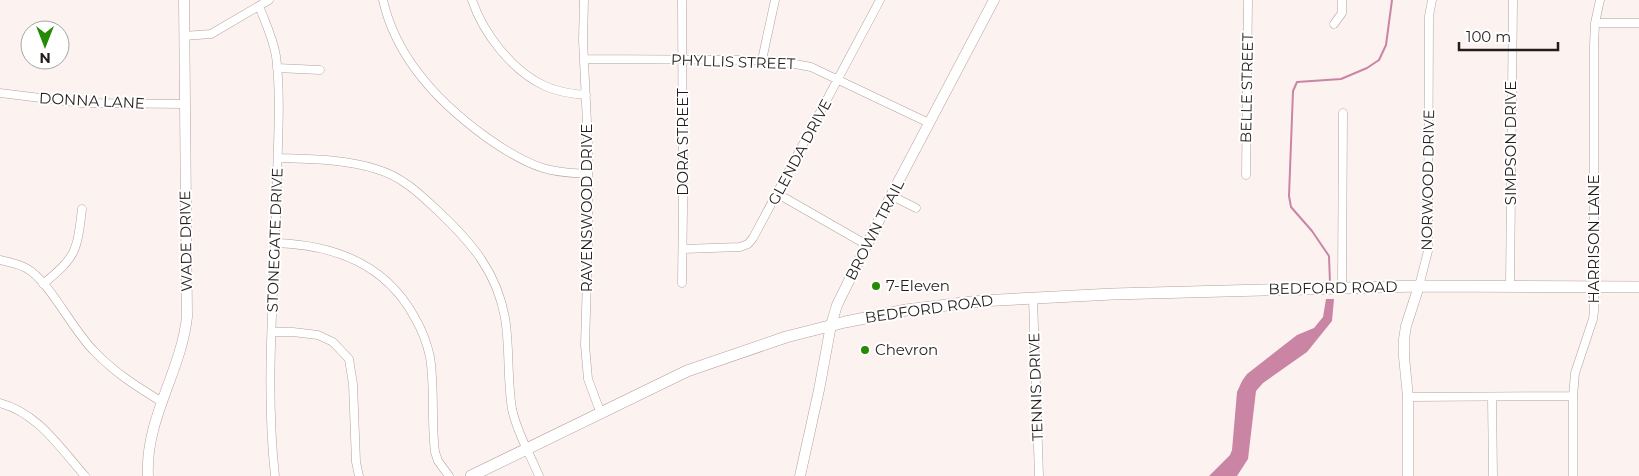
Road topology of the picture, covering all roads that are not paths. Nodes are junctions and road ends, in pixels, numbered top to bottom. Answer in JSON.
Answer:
{"nodes":[{"id":1,"x":184,"y":0,"type":"edge"},
{"id":2,"x":269,"y":0,"type":"edge"},
{"id":3,"x":383,"y":0,"type":"edge"},
{"id":4,"x":472,"y":0,"type":"edge"},
{"id":5,"x":584,"y":0,"type":"edge"},
{"id":6,"x":682,"y":0,"type":"edge"},
{"id":7,"x":775,"y":0,"type":"edge"},
{"id":8,"x":880,"y":0,"type":"edge"},
{"id":9,"x":994,"y":0,"type":"edge"},
{"id":10,"x":1248,"y":0,"type":"edge"},
{"id":11,"x":1342,"y":0,"type":"edge"},
{"id":12,"x":1432,"y":0,"type":"edge"},
{"id":13,"x":1513,"y":0,"type":"edge"},
{"id":14,"x":1600,"y":0,"type":"edge"},
{"id":15,"x":259,"y":6,"type":"junction"},
{"id":16,"x":1595,"y":23,"type":"junction"},
{"id":17,"x":1639,"y":23,"type":"edge"},
{"id":18,"x":1334,"y":24,"type":"dead end"},
{"id":19,"x":184,"y":36,"type":"junction"},
{"id":20,"x":584,"y":59,"type":"junction"},
{"id":21,"x":682,"y":60,"type":"junction"},
{"id":22,"x":762,"y":60,"type":"junction"},
{"id":23,"x":277,"y":68,"type":"junction"},
{"id":24,"x":320,"y":70,"type":"dead end"},
{"id":25,"x":838,"y":80,"type":"junction"},
{"id":26,"x":0,"y":93,"type":"edge"},
{"id":27,"x":586,"y":95,"type":"junction"},
{"id":28,"x":185,"y":104,"type":"junction"},
{"id":29,"x":1343,"y":113,"type":"dead end"},
{"id":30,"x":929,"y":123,"type":"junction"},
{"id":31,"x":278,"y":158,"type":"junction"},
{"id":32,"x":588,"y":174,"type":"junction"},
{"id":33,"x":1246,"y":175,"type":"dead end"},
{"id":34,"x":778,"y":194,"type":"junction"},
{"id":35,"x":892,"y":196,"type":"junction"},
{"id":36,"x":916,"y":208,"type":"dead end"},
{"id":37,"x":82,"y":209,"type":"dead end"},
{"id":38,"x":276,"y":243,"type":"junction"},
{"id":39,"x":867,"y":245,"type":"junction"},
{"id":40,"x":683,"y":249,"type":"junction"},
{"id":41,"x":0,"y":260,"type":"edge"},
{"id":42,"x":682,"y":283,"type":"dead end"},
{"id":43,"x":43,"y":284,"type":"junction"},
{"id":44,"x":1419,"y":286,"type":"junction"},
{"id":45,"x":1510,"y":286,"type":"junction"},
{"id":46,"x":1594,"y":286,"type":"junction"},
{"id":47,"x":1334,"y":287,"type":"junction"},
{"id":48,"x":1639,"y":287,"type":"edge"},
{"id":49,"x":1032,"y":298,"type":"junction"},
{"id":50,"x":831,"y":325,"type":"junction"},
{"id":51,"x":272,"y":332,"type":"junction"},
{"id":52,"x":1573,"y":396,"type":"junction"},
{"id":53,"x":1408,"y":397,"type":"junction"},
{"id":54,"x":1492,"y":397,"type":"junction"},
{"id":55,"x":162,"y":402,"type":"junction"},
{"id":56,"x":0,"y":403,"type":"edge"},
{"id":57,"x":601,"y":414,"type":"junction"},
{"id":58,"x":527,"y":448,"type":"junction"},
{"id":59,"x":85,"y":476,"type":"edge"},
{"id":60,"x":148,"y":476,"type":"edge"},
{"id":61,"x":275,"y":476,"type":"edge"},
{"id":62,"x":359,"y":476,"type":"edge"},
{"id":63,"x":448,"y":476,"type":"edge"},
{"id":64,"x":471,"y":476,"type":"edge"},
{"id":65,"x":539,"y":476,"type":"edge"},
{"id":66,"x":800,"y":476,"type":"edge"},
{"id":67,"x":1039,"y":476,"type":"edge"},
{"id":68,"x":1408,"y":476,"type":"edge"},
{"id":69,"x":1493,"y":476,"type":"edge"},
{"id":70,"x":1573,"y":476,"type":"edge"}],
"edges":[{"from":1,"to":19,"type":"street","name":"WADE DRIVE"},
{"from":2,"to":15,"type":"street"},
{"from":3,"to":32,"type":"street"},
{"from":4,"to":27,"type":"street"},
{"from":5,"to":20,"type":"street","name":"RAVENSWOOD DRIVE"},
{"from":6,"to":21,"type":"street","name":"DORA STREET"},
{"from":7,"to":22,"type":"street"},
{"from":8,"to":25,"type":"street","name":"GLENDA DRIVE"},
{"from":9,"to":30,"type":"street","name":"BROWN TRAIL"},
{"from":10,"to":33,"type":"street","name":"BELLE STREET"},
{"from":11,"to":18,"type":"street"},
{"from":12,"to":44,"type":"street","name":"NORWOOD DRIVE"},
{"from":13,"to":45,"type":"street","name":"SIMPSON DRIVE"},
{"from":14,"to":16,"type":"street","name":"HARRISON LANE"},
{"from":15,"to":19,"type":"street"},
{"from":15,"to":23,"type":"street","name":"STONEGATE DRIVE"},
{"from":16,"to":17,"type":"street"},
{"from":16,"to":46,"type":"street","name":"HARRISON LANE"},
{"from":19,"to":28,"type":"street","name":"WADE DRIVE"},
{"from":20,"to":21,"type":"street","name":"PHYLLIS STREET"},
{"from":20,"to":27,"type":"street","name":"RAVENSWOOD DRIVE"},
{"from":21,"to":22,"type":"street","name":"PHYLLIS STREET"},
{"from":21,"to":40,"type":"street","name":"DORA STREET"},
{"from":22,"to":25,"type":"street","name":"PHYLLIS STREET"},
{"from":23,"to":24,"type":"street"},
{"from":23,"to":31,"type":"street","name":"STONEGATE DRIVE"},
{"from":25,"to":30,"type":"street","name":"PHYLLIS STREET"},
{"from":25,"to":34,"type":"street","name":"GLENDA DRIVE"},
{"from":26,"to":28,"type":"street","name":"DONNA LANE"},
{"from":27,"to":32,"type":"street","name":"RAVENSWOOD DRIVE"},
{"from":28,"to":55,"type":"street","name":"WADE DRIVE"},
{"from":29,"to":47,"type":"street"},
{"from":30,"to":35,"type":"street","name":"BROWN TRAIL"},
{"from":31,"to":38,"type":"street","name":"STONEGATE DRIVE"},
{"from":31,"to":58,"type":"street"},
{"from":32,"to":57,"type":"street","name":"RAVENSWOOD DRIVE"},
{"from":34,"to":39,"type":"street"},
{"from":34,"to":40,"type":"street","name":"GLENDA DRIVE"},
{"from":35,"to":36,"type":"street"},
{"from":35,"to":39,"type":"street","name":"BROWN TRAIL"},
{"from":37,"to":43,"type":"street"},
{"from":38,"to":51,"type":"street","name":"STONEGATE DRIVE"},
{"from":38,"to":63,"type":"street"},
{"from":39,"to":50,"type":"street","name":"BROWN TRAIL"},
{"from":40,"to":42,"type":"street","name":"DORA STREET"},
{"from":41,"to":43,"type":"street"},
{"from":43,"to":55,"type":"street"},
{"from":44,"to":45,"type":"main road","name":"BEDFORD ROAD"},
{"from":44,"to":47,"type":"main road","name":"BEDFORD ROAD"},
{"from":44,"to":53,"type":"street","name":"NORWOOD DRIVE"},
{"from":45,"to":46,"type":"main road","name":"BEDFORD ROAD"},
{"from":46,"to":48,"type":"main road","name":"BEDFORD ROAD"},
{"from":46,"to":52,"type":"street","name":"HARRISON LANE"},
{"from":47,"to":49,"type":"main road","name":"BEDFORD ROAD"},
{"from":49,"to":50,"type":"main road","name":"BEDFORD ROAD"},
{"from":49,"to":67,"type":"street","name":"TENNIS DRIVE"},
{"from":50,"to":57,"type":"main road","name":"BEDFORD ROAD"},
{"from":50,"to":66,"type":"street","name":"BROWN TRAIL"},
{"from":51,"to":61,"type":"street","name":"STONEGATE DRIVE"},
{"from":51,"to":62,"type":"street"},
{"from":52,"to":54,"type":"street"},
{"from":52,"to":70,"type":"street","name":"HARRISON LANE"},
{"from":53,"to":54,"type":"street"},
{"from":53,"to":68,"type":"street","name":"NORWOOD DRIVE"},
{"from":54,"to":69,"type":"street"},
{"from":55,"to":60,"type":"street","name":"WADE DRIVE"},
{"from":56,"to":59,"type":"street"},
{"from":57,"to":58,"type":"main road","name":"BEDFORD ROAD"},
{"from":58,"to":64,"type":"main road","name":"BEDFORD ROAD"},
{"from":58,"to":65,"type":"street"}]}
